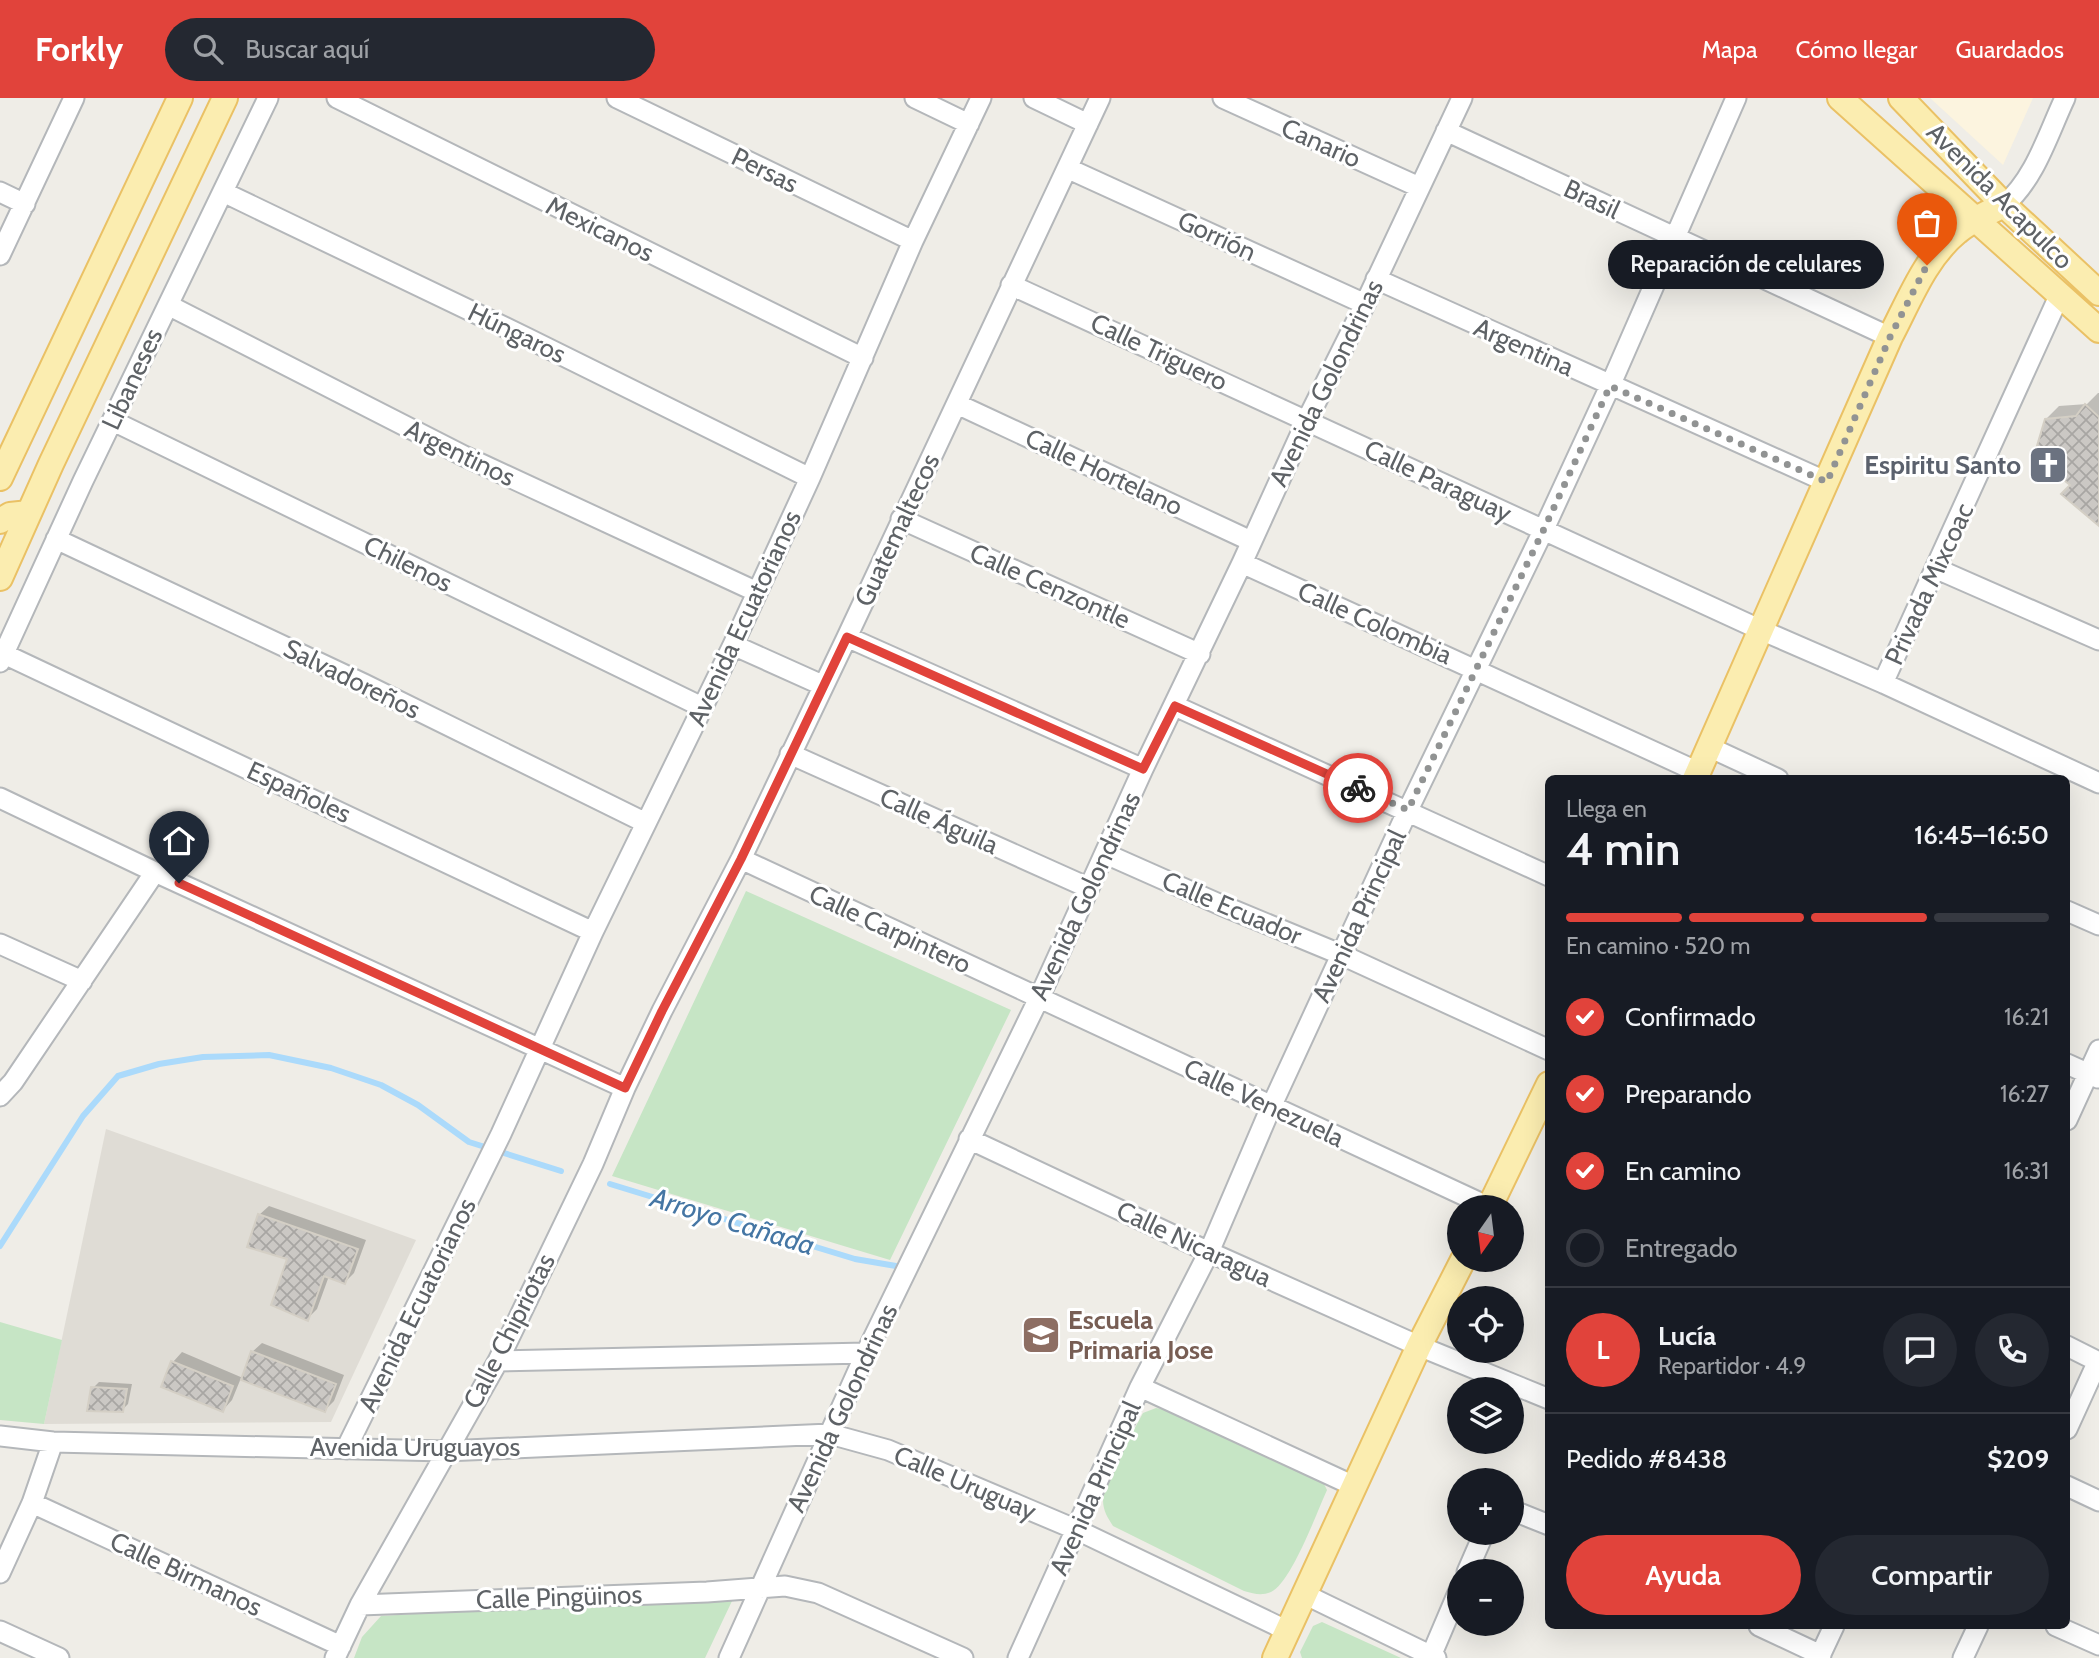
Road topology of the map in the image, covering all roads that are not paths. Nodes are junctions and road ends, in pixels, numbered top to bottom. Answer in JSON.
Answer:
{"nodes":[{"id":1,"x":74,"y":98,"type":"edge"},
{"id":2,"x":180,"y":98,"type":"edge"},
{"id":3,"x":225,"y":98,"type":"edge"},
{"id":4,"x":268,"y":98,"type":"edge"},
{"id":5,"x":337,"y":98,"type":"edge"},
{"id":6,"x":617,"y":98,"type":"edge"},
{"id":7,"x":915,"y":98,"type":"edge"},
{"id":8,"x":981,"y":98,"type":"edge"},
{"id":9,"x":1034,"y":98,"type":"edge"},
{"id":10,"x":1100,"y":98,"type":"edge"},
{"id":11,"x":1223,"y":98,"type":"edge"},
{"id":12,"x":1462,"y":98,"type":"edge"},
{"id":13,"x":1736,"y":98,"type":"edge"},
{"id":14,"x":1840,"y":98,"type":"edge"},
{"id":15,"x":1901,"y":98,"type":"edge"},
{"id":16,"x":2065,"y":98,"type":"edge"},
{"id":17,"x":969,"y":124,"type":"junction"},
{"id":18,"x":1088,"y":124,"type":"junction"},
{"id":19,"x":1446,"y":131,"type":"junction"},
{"id":20,"x":1069,"y":169,"type":"junction"},
{"id":21,"x":1419,"y":187,"type":"junction"},
{"id":22,"x":0,"y":192,"type":"edge"},
{"id":23,"x":223,"y":192,"type":"junction"},
{"id":24,"x":25,"y":204,"type":"junction"},
{"id":25,"x":2004,"y":205,"type":"junction"},
{"id":26,"x":1974,"y":219,"type":"junction"},
{"id":27,"x":1673,"y":238,"type":"junction"},
{"id":28,"x":913,"y":241,"type":"junction"},
{"id":29,"x":0,"y":255,"type":"edge"},
{"id":30,"x":1376,"y":279,"type":"junction"},
{"id":31,"x":1011,"y":285,"type":"junction"},
{"id":32,"x":2099,"y":293,"type":"edge"},
{"id":33,"x":2060,"y":294,"type":"junction"},
{"id":34,"x":1365,"y":304,"type":"junction"},
{"id":35,"x":168,"y":305,"type":"junction"},
{"id":36,"x":2099,"y":330,"type":"edge"},
{"id":37,"x":1890,"y":337,"type":"junction"},
{"id":38,"x":863,"y":358,"type":"junction"},
{"id":39,"x":1610,"y":386,"type":"junction"},
{"id":40,"x":957,"y":404,"type":"junction"},
{"id":41,"x":1307,"y":420,"type":"junction"},
{"id":42,"x":113,"y":421,"type":"junction"},
{"id":43,"x":0,"y":478,"type":"edge"},
{"id":44,"x":810,"y":478,"type":"junction"},
{"id":45,"x":1827,"y":482,"type":"junction"},
{"id":46,"x":29,"y":513,"type":"junction"},
{"id":47,"x":901,"y":519,"type":"junction"},
{"id":48,"x":0,"y":521,"type":"edge"},
{"id":49,"x":1544,"y":529,"type":"junction"},
{"id":50,"x":56,"y":539,"type":"junction"},
{"id":51,"x":1251,"y":541,"type":"junction"},
{"id":52,"x":1242,"y":563,"type":"junction"},
{"id":53,"x":1937,"y":569,"type":"junction"},
{"id":54,"x":0,"y":578,"type":"edge"},
{"id":55,"x":757,"y":592,"type":"junction"},
{"id":56,"x":1760,"y":630,"type":"junction"},
{"id":57,"x":847,"y":637,"type":"junction"},
{"id":58,"x":2099,"y":640,"type":"edge"},
{"id":59,"x":733,"y":645,"type":"junction"},
{"id":60,"x":1200,"y":654,"type":"junction"},
{"id":61,"x":2,"y":658,"type":"edge"},
{"id":62,"x":1475,"y":668,"type":"junction"},
{"id":63,"x":1883,"y":684,"type":"junction"},
{"id":64,"x":822,"y":685,"type":"junction"},
{"id":65,"x":1175,"y":706,"type":"junction"},
{"id":66,"x":702,"y":708,"type":"junction"},
{"id":67,"x":1709,"y":747,"type":"junction"},
{"id":68,"x":790,"y":754,"type":"junction"},
{"id":69,"x":1143,"y":769,"type":"junction"},
{"id":70,"x":1696,"y":775,"type":"edge"},
{"id":71,"x":1769,"y":775,"type":"edge"},
{"id":72,"x":2099,"y":783,"type":"edge"},
{"id":73,"x":0,"y":798,"type":"edge"},
{"id":74,"x":1408,"y":810,"type":"junction"},
{"id":75,"x":646,"y":822,"type":"junction"},
{"id":76,"x":1106,"y":854,"type":"junction"},
{"id":77,"x":741,"y":859,"type":"junction"},
{"id":78,"x":155,"y":872,"type":"junction"},
{"id":79,"x":1545,"y":874,"type":"edge"},
{"id":80,"x":1089,"y":888,"type":"junction"},
{"id":81,"x":2070,"y":912,"type":"edge"},
{"id":82,"x":2099,"y":925,"type":"edge"},
{"id":83,"x":593,"y":932,"type":"junction"},
{"id":84,"x":0,"y":944,"type":"edge"},
{"id":85,"x":1342,"y":955,"type":"junction"},
{"id":86,"x":82,"y":981,"type":"junction"},
{"id":87,"x":1039,"y":998,"type":"junction"},
{"id":88,"x":1545,"y":1048,"type":"edge"},
{"id":89,"x":541,"y":1049,"type":"junction"},
{"id":90,"x":2099,"y":1050,"type":"edge"},
{"id":91,"x":2070,"y":1065,"type":"edge"},
{"id":92,"x":2094,"y":1077,"type":"edge"},
{"id":93,"x":4,"y":1085,"type":"edge"},
{"id":94,"x":625,"y":1088,"type":"junction"},
{"id":95,"x":1545,"y":1100,"type":"edge"},
{"id":96,"x":1271,"y":1107,"type":"junction"},
{"id":97,"x":2070,"y":1115,"type":"edge"},
{"id":98,"x":969,"y":1139,"type":"junction"},
{"id":99,"x":581,"y":1188,"type":"joint"},
{"id":100,"x":1463,"y":1195,"type":"edge"},
{"id":101,"x":1495,"y":1195,"type":"edge"},
{"id":102,"x":1209,"y":1252,"type":"junction"},
{"id":103,"x":1456,"y":1272,"type":"edge"},
{"id":104,"x":1419,"y":1346,"type":"junction"},
{"id":105,"x":2070,"y":1348,"type":"edge"},
{"id":106,"x":866,"y":1353,"type":"junction"},
{"id":107,"x":498,"y":1361,"type":"junction"},
{"id":108,"x":2098,"y":1362,"type":"edge"},
{"id":109,"x":1140,"y":1387,"type":"junction"},
{"id":110,"x":1545,"y":1396,"type":"edge"},
{"id":111,"x":2070,"y":1423,"type":"edge"},
{"id":112,"x":830,"y":1434,"type":"junction"},
{"id":113,"x":0,"y":1436,"type":"edge"},
{"id":114,"x":53,"y":1442,"type":"junction"},
{"id":115,"x":346,"y":1449,"type":"junction"},
{"id":116,"x":446,"y":1451,"type":"junction"},
{"id":117,"x":1353,"y":1486,"type":"junction"},
{"id":118,"x":2070,"y":1487,"type":"edge"},
{"id":119,"x":2099,"y":1501,"type":"edge"},
{"id":120,"x":32,"y":1503,"type":"junction"},
{"id":121,"x":1524,"y":1515,"type":"edge"},
{"id":122,"x":1545,"y":1523,"type":"edge"},
{"id":123,"x":1077,"y":1530,"type":"junction"},
{"id":124,"x":0,"y":1573,"type":"edge"},
{"id":125,"x":759,"y":1587,"type":"junction"},
{"id":126,"x":1304,"y":1594,"type":"junction"},
{"id":127,"x":360,"y":1605,"type":"junction"},
{"id":128,"x":1447,"y":1622,"type":"edge"},
{"id":129,"x":1765,"y":1629,"type":"edge"},
{"id":130,"x":1833,"y":1629,"type":"edge"},
{"id":131,"x":1977,"y":1629,"type":"edge"},
{"id":132,"x":2063,"y":1629,"type":"edge"},
{"id":133,"x":0,"y":1631,"type":"edge"},
{"id":134,"x":1287,"y":1631,"type":"junction"},
{"id":135,"x":2099,"y":1645,"type":"edge"},
{"id":136,"x":338,"y":1652,"type":"edge"},
{"id":137,"x":1434,"y":1657,"type":"edge"},
{"id":138,"x":1820,"y":1657,"type":"edge"},
{"id":139,"x":59,"y":1658,"type":"edge"},
{"id":140,"x":729,"y":1658,"type":"edge"},
{"id":141,"x":962,"y":1658,"type":"edge"},
{"id":142,"x":1017,"y":1658,"type":"edge"},
{"id":143,"x":1275,"y":1658,"type":"edge"},
{"id":144,"x":1963,"y":1658,"type":"edge"}],
"edges":[{"from":1,"to":24,"type":"street"},
{"from":2,"to":43,"type":"main road"},
{"from":3,"to":46,"type":"main road","name":"Libaneses"},
{"from":4,"to":23,"type":"street","name":"Libaneses"},
{"from":5,"to":38,"type":"street","name":"Mexicanos"},
{"from":6,"to":28,"type":"street","name":"Persas"},
{"from":7,"to":17,"type":"street"},
{"from":8,"to":17,"type":"street","name":"Avenida Ecuatorianos"},
{"from":9,"to":18,"type":"street"},
{"from":10,"to":18,"type":"street","name":"Guatemaltecos"},
{"from":11,"to":21,"type":"street","name":"Canario"},
{"from":12,"to":19,"type":"street","name":"Avenida Golondrinas"},
{"from":13,"to":27,"type":"street","name":"Avenida Principal"},
{"from":14,"to":26,"type":"main road","name":"Avenida Acapulco"},
{"from":15,"to":25,"type":"main road","name":"Avenida Acapulco"},
{"from":16,"to":25,"type":"street"},
{"from":17,"to":28,"type":"street","name":"Avenida Ecuatorianos"},
{"from":18,"to":20,"type":"street","name":"Guatemaltecos"},
{"from":19,"to":21,"type":"street","name":"Avenida Golondrinas"},
{"from":19,"to":27,"type":"street","name":"Brasil"},
{"from":20,"to":31,"type":"street","name":"Guatemaltecos"},
{"from":20,"to":34,"type":"street","name":"Gorrión"},
{"from":21,"to":30,"type":"street","name":"Avenida Golondrinas"},
{"from":22,"to":24,"type":"street"},
{"from":23,"to":35,"type":"street","name":"Libaneses"},
{"from":23,"to":44,"type":"street","name":"Húngaros"},
{"from":24,"to":29,"type":"street"},
{"from":25,"to":26,"type":"main road"},
{"from":25,"to":32,"type":"main road","name":"Avenida Acapulco"},
{"from":26,"to":33,"type":"main road","name":"Avenida Acapulco"},
{"from":26,"to":37,"type":"main road"},
{"from":27,"to":37,"type":"street","name":"Brasil"},
{"from":27,"to":39,"type":"street","name":"Avenida Principal"},
{"from":28,"to":38,"type":"street","name":"Avenida Ecuatorianos"},
{"from":30,"to":34,"type":"street","name":"Avenida Golondrinas"},
{"from":30,"to":39,"type":"street","name":"Argentina"},
{"from":31,"to":40,"type":"street","name":"Guatemaltecos"},
{"from":31,"to":41,"type":"street","name":"Calle Triguero"},
{"from":33,"to":36,"type":"main road","name":"Avenida Acapulco"},
{"from":33,"to":53,"type":"street","name":"Privada Mixcoac"},
{"from":34,"to":41,"type":"street","name":"Avenida Golondrinas"},
{"from":35,"to":42,"type":"street","name":"Libaneses"},
{"from":35,"to":55,"type":"street","name":"Argentinos"},
{"from":37,"to":45,"type":"main road"},
{"from":38,"to":44,"type":"street","name":"Avenida Ecuatorianos"},
{"from":39,"to":45,"type":"street","name":"Argentina"},
{"from":39,"to":49,"type":"street","name":"Avenida Principal"},
{"from":40,"to":47,"type":"street","name":"Guatemaltecos"},
{"from":40,"to":51,"type":"street","name":"Calle Hortelano"},
{"from":41,"to":49,"type":"street","name":"Calle Paraguay"},
{"from":41,"to":51,"type":"street","name":"Avenida Golondrinas"},
{"from":42,"to":50,"type":"street","name":"Libaneses"},
{"from":42,"to":66,"type":"street","name":"Chilenos"},
{"from":44,"to":55,"type":"street","name":"Avenida Ecuatorianos"},
{"from":45,"to":56,"type":"main road"},
{"from":46,"to":48,"type":"main road"},
{"from":46,"to":54,"type":"main road","name":"Libaneses"},
{"from":47,"to":57,"type":"street","name":"Guatemaltecos"},
{"from":47,"to":60,"type":"street","name":"Calle Cenzontle"},
{"from":49,"to":56,"type":"street","name":"Calle Paraguay"},
{"from":49,"to":62,"type":"street","name":"Avenida Principal"},
{"from":50,"to":61,"type":"street","name":"Libaneses"},
{"from":50,"to":75,"type":"street","name":"Salvadoreños"},
{"from":51,"to":52,"type":"street","name":"Avenida Golondrinas"},
{"from":52,"to":60,"type":"street","name":"Avenida Golondrinas"},
{"from":52,"to":62,"type":"street","name":"Calle Colombia"},
{"from":53,"to":58,"type":"street"},
{"from":53,"to":63,"type":"street","name":"Privada Mixcoac"},
{"from":55,"to":59,"type":"street","name":"Avenida Ecuatorianos"},
{"from":56,"to":63,"type":"street","name":"Calle Paraguay"},
{"from":56,"to":67,"type":"main road"},
{"from":57,"to":64,"type":"street","name":"Guatemaltecos"},
{"from":57,"to":69,"type":"street"},
{"from":59,"to":64,"type":"street"},
{"from":59,"to":66,"type":"street","name":"Avenida Ecuatorianos"},
{"from":60,"to":65,"type":"street","name":"Avenida Golondrinas"},
{"from":61,"to":83,"type":"street","name":"Españoles"},
{"from":62,"to":70,"type":"street","name":"Calle Colombia"},
{"from":62,"to":74,"type":"street","name":"Avenida Principal"},
{"from":63,"to":72,"type":"street","name":"Calle Paraguay"},
{"from":64,"to":68,"type":"street","name":"Guatemaltecos"},
{"from":65,"to":69,"type":"street","name":"Avenida Golondrinas"},
{"from":65,"to":74,"type":"street"},
{"from":66,"to":75,"type":"street","name":"Avenida Ecuatorianos"},
{"from":67,"to":70,"type":"main road"},
{"from":67,"to":71,"type":"street"},
{"from":68,"to":77,"type":"street","name":"Guatemaltecos"},
{"from":68,"to":80,"type":"street","name":"Calle Águila"},
{"from":69,"to":76,"type":"street","name":"Avenida Golondrinas"},
{"from":73,"to":78,"type":"street"},
{"from":74,"to":79,"type":"street"},
{"from":74,"to":85,"type":"street","name":"Avenida Principal"},
{"from":75,"to":83,"type":"street","name":"Avenida Ecuatorianos"},
{"from":76,"to":80,"type":"street","name":"Avenida Golondrinas"},
{"from":76,"to":85,"type":"street","name":"Calle Ecuador"},
{"from":77,"to":87,"type":"street","name":"Calle Carpintero"},
{"from":77,"to":94,"type":"street","name":"Guatemaltecos"},
{"from":78,"to":86,"type":"street"},
{"from":78,"to":89,"type":"street"},
{"from":80,"to":87,"type":"street","name":"Avenida Golondrinas"},
{"from":81,"to":82,"type":"street"},
{"from":83,"to":89,"type":"street","name":"Avenida Ecuatorianos"},
{"from":84,"to":86,"type":"street"},
{"from":85,"to":88,"type":"street","name":"Calle Ecuador"},
{"from":85,"to":96,"type":"street","name":"Avenida Principal"},
{"from":86,"to":93,"type":"street"},
{"from":87,"to":96,"type":"street","name":"Calle Venezuela"},
{"from":87,"to":98,"type":"street","name":"Avenida Golondrinas"},
{"from":89,"to":94,"type":"street"},
{"from":89,"to":115,"type":"street","name":"Avenida Ecuatorianos"},
{"from":90,"to":92,"type":"street"},
{"from":91,"to":92,"type":"street"},
{"from":92,"to":97,"type":"street"},
{"from":94,"to":99,"type":"street","name":"Guatemaltecos"},
{"from":95,"to":101,"type":"main road"},
{"from":96,"to":100,"type":"street","name":"Calle Venezuela"},
{"from":96,"to":102,"type":"street","name":"Avenida Principal"},
{"from":98,"to":102,"type":"street","name":"Calle Nicaragua"},
{"from":98,"to":106,"type":"street","name":"Avenida Golondrinas"},
{"from":99,"to":107,"type":"street","name":"Calle Chipriotas"},
{"from":102,"to":104,"type":"street","name":"Calle Nicaragua"},
{"from":102,"to":109,"type":"street","name":"Avenida Principal"},
{"from":103,"to":104,"type":"main road"},
{"from":104,"to":110,"type":"street","name":"Calle Nicaragua"},
{"from":104,"to":117,"type":"main road"},
{"from":105,"to":108,"type":"street"},
{"from":106,"to":107,"type":"street"},
{"from":106,"to":112,"type":"street","name":"Avenida Golondrinas"},
{"from":107,"to":116,"type":"street","name":"Calle Chipriotas"},
{"from":108,"to":111,"type":"street"},
{"from":109,"to":117,"type":"street"},
{"from":109,"to":123,"type":"street","name":"Avenida Principal"},
{"from":112,"to":116,"type":"street","name":"Avenida Uruguayos"},
{"from":112,"to":123,"type":"street","name":"Calle Uruguay"},
{"from":112,"to":125,"type":"street","name":"Avenida Golondrinas"},
{"from":113,"to":114,"type":"street","name":"Avenida Uruguayos"},
{"from":114,"to":115,"type":"street","name":"Avenida Uruguayos"},
{"from":114,"to":120,"type":"street"},
{"from":115,"to":116,"type":"street","name":"Avenida Uruguayos"},
{"from":116,"to":127,"type":"street","name":"Calle Chipriotas"},
{"from":117,"to":126,"type":"main road"},
{"from":118,"to":119,"type":"street"},
{"from":120,"to":124,"type":"street"},
{"from":120,"to":136,"type":"street","name":"Calle Birmanos"},
{"from":121,"to":122,"type":"street"},
{"from":123,"to":134,"type":"street","name":"Calle Uruguay"},
{"from":123,"to":142,"type":"street","name":"Avenida Principal"},
{"from":125,"to":127,"type":"street","name":"Calle Pingüinos"},
{"from":125,"to":140,"type":"street","name":"Avenida Golondrinas"},
{"from":125,"to":141,"type":"street","name":"Calle Pingüinos"},
{"from":126,"to":134,"type":"main road"},
{"from":126,"to":137,"type":"street"},
{"from":127,"to":136,"type":"street","name":"Calle Chipriotas"},
{"from":128,"to":137,"type":"street"},
{"from":129,"to":138,"type":"street"},
{"from":130,"to":138,"type":"street"},
{"from":131,"to":144,"type":"street"},
{"from":132,"to":135,"type":"street"},
{"from":133,"to":139,"type":"street"},
{"from":134,"to":143,"type":"main road"}]}
